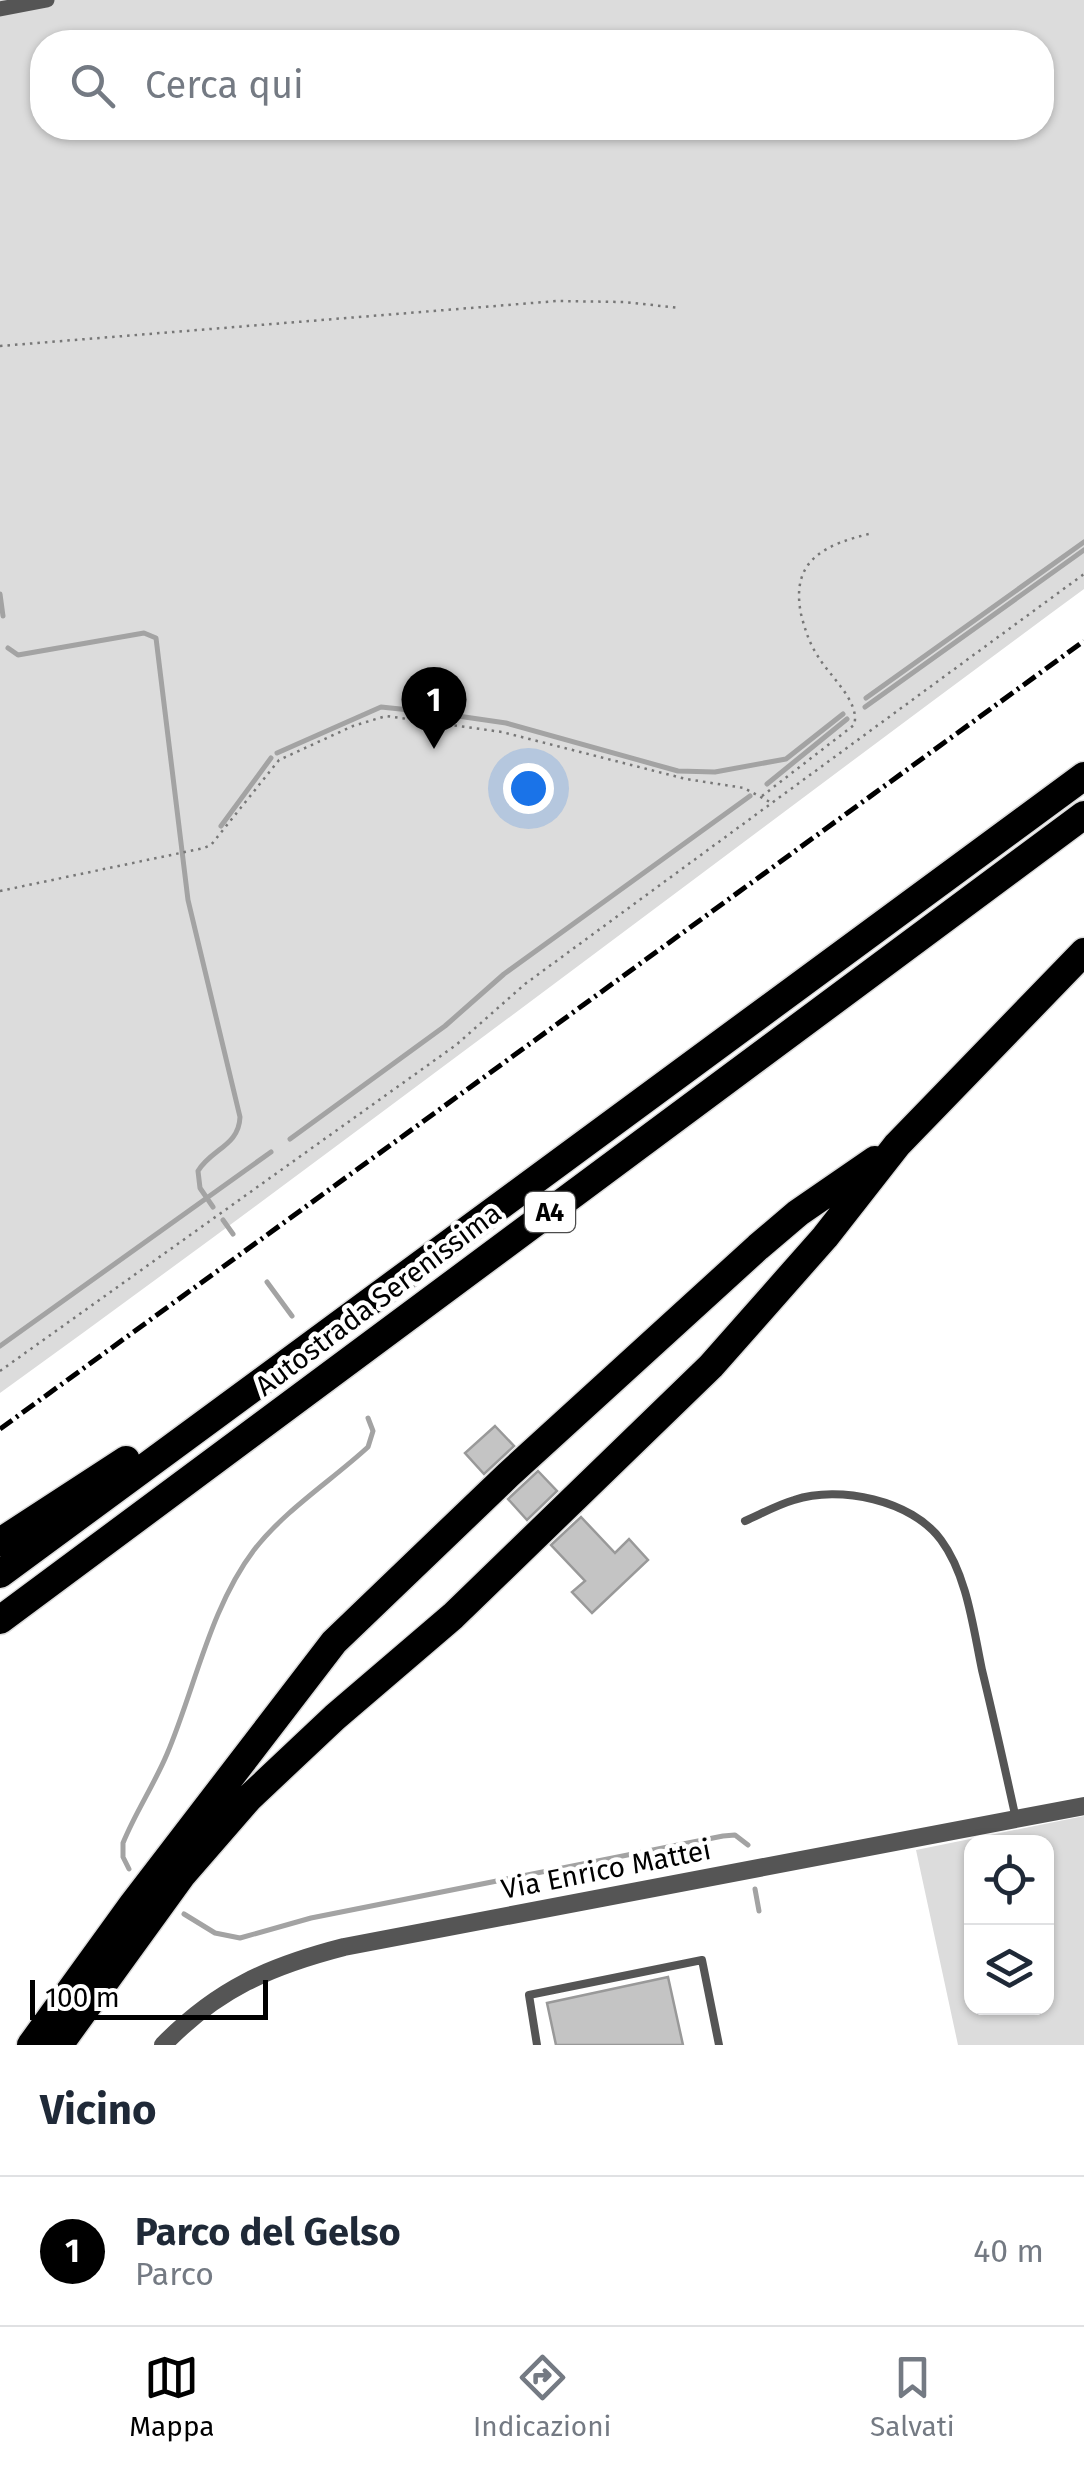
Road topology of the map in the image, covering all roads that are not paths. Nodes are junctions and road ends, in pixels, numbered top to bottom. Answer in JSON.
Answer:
{"nodes":[{"id":1,"x":48,"y":0,"type":"edge"},
{"id":2,"x":0,"y":9,"type":"edge"},
{"id":3,"x":1084,"y":776,"type":"edge"},
{"id":4,"x":1084,"y":815,"type":"edge"},
{"id":5,"x":1084,"y":952,"type":"edge"},
{"id":6,"x":1084,"y":966,"type":"edge"},
{"id":7,"x":1030,"y":1008,"type":"junction"},
{"id":8,"x":897,"y":1145,"type":"junction"},
{"id":9,"x":374,"y":1298,"type":"junction"},
{"id":10,"x":745,"y":1520,"type":"dead end"},
{"id":11,"x":0,"y":1542,"type":"edge"},
{"id":12,"x":0,"y":1574,"type":"edge"},
{"id":13,"x":5,"y":1618,"type":"edge"},
{"id":14,"x":1084,"y":1806,"type":"edge"},
{"id":15,"x":1016,"y":1819,"type":"junction"},
{"id":16,"x":31,"y":2045,"type":"edge"},
{"id":17,"x":59,"y":2045,"type":"edge"},
{"id":18,"x":164,"y":2045,"type":"edge"},
{"id":19,"x":538,"y":2045,"type":"edge"},
{"id":20,"x":718,"y":2045,"type":"edge"}],
"edges":[{"from":1,"to":2,"type":"street"},
{"from":3,"to":9,"type":"highway","name":"Autostrada Serenissima","number":"A4"},
{"from":4,"to":13,"type":"highway","name":"Autostrada Serenissima","number":"A4"},
{"from":5,"to":7,"type":"highway"},
{"from":6,"to":7,"type":"highway"},
{"from":7,"to":8,"type":"highway"},
{"from":8,"to":16,"type":"highway"},
{"from":8,"to":17,"type":"highway"},
{"from":9,"to":11,"type":"highway"},
{"from":9,"to":12,"type":"highway","name":"Autostrada Serenissima","number":"A4"},
{"from":10,"to":15,"type":"lane"},
{"from":14,"to":15,"type":"street","name":"Via Enrico Mattei"},
{"from":15,"to":18,"type":"street","name":"Via Enrico Mattei"},
{"from":19,"to":20,"type":"lane"}]}
